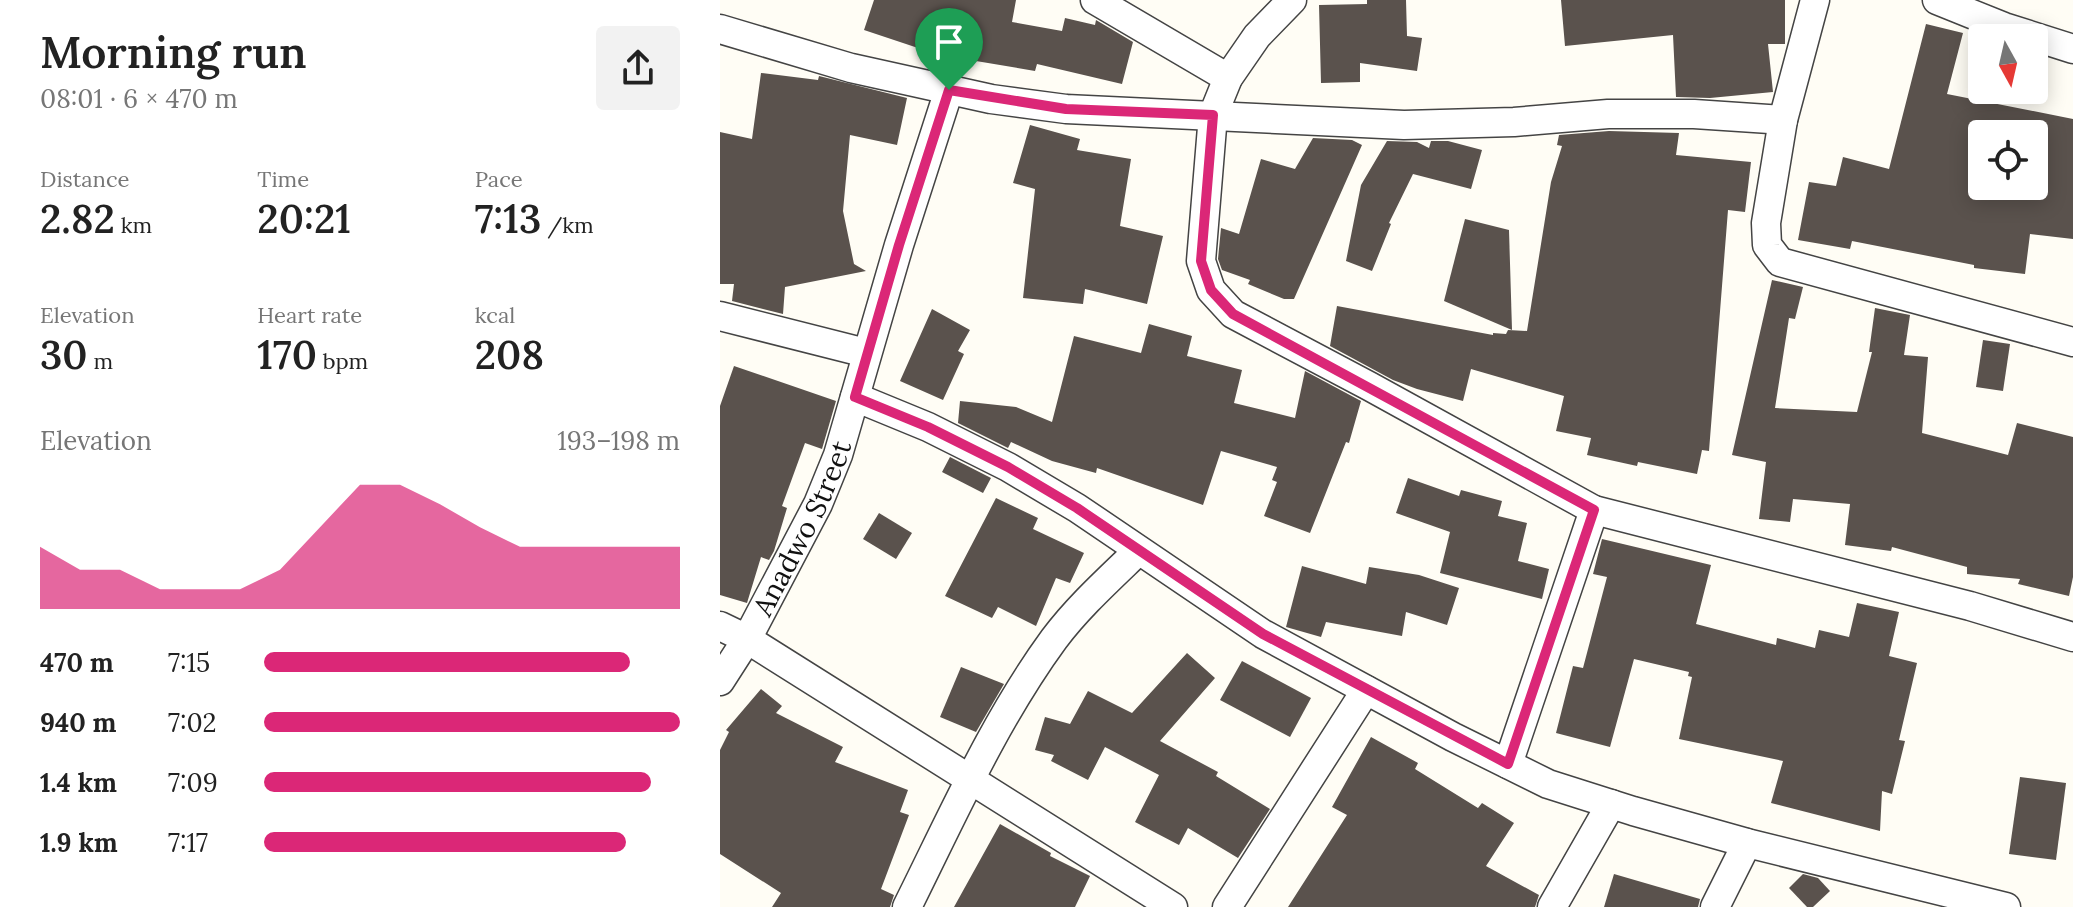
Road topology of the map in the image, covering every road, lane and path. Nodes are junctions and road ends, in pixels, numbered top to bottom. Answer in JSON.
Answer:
{"nodes":[{"id":1,"x":1095,"y":0,"type":"edge"},
{"id":2,"x":1292,"y":0,"type":"edge"},
{"id":3,"x":1815,"y":0,"type":"edge"},
{"id":4,"x":1937,"y":0,"type":"edge"},
{"id":5,"x":720,"y":29,"type":"edge"},
{"id":6,"x":2073,"y":49,"type":"edge"},
{"id":7,"x":1228,"y":78,"type":"junction"},
{"id":8,"x":949,"y":90,"type":"junction"},
{"id":9,"x":1213,"y":115,"type":"junction"},
{"id":10,"x":1783,"y":120,"type":"junction"},
{"id":11,"x":720,"y":316,"type":"edge"},
{"id":12,"x":2073,"y":342,"type":"edge"},
{"id":13,"x":866,"y":353,"type":"junction"},
{"id":14,"x":855,"y":397,"type":"junction"},
{"id":15,"x":1594,"y":510,"type":"junction"},
{"id":16,"x":1138,"y":551,"type":"junction"},
{"id":17,"x":720,"y":626,"type":"edge"},
{"id":18,"x":2073,"y":637,"type":"edge"},
{"id":19,"x":747,"y":639,"type":"junction"},
{"id":20,"x":720,"y":681,"type":"edge"},
{"id":21,"x":1366,"y":690,"type":"junction"},
{"id":22,"x":1508,"y":764,"type":"junction"},
{"id":23,"x":971,"y":781,"type":"junction"},
{"id":24,"x":1611,"y":804,"type":"junction"},
{"id":25,"x":1747,"y":843,"type":"junction"},
{"id":26,"x":907,"y":907,"type":"edge"},
{"id":27,"x":1173,"y":907,"type":"edge"},
{"id":28,"x":1227,"y":907,"type":"edge"},
{"id":29,"x":1552,"y":907,"type":"edge"},
{"id":30,"x":1715,"y":907,"type":"edge"},
{"id":31,"x":2006,"y":907,"type":"edge"}],
"edges":[{"from":1,"to":7,"type":"street"},
{"from":2,"to":7,"type":"street"},
{"from":3,"to":10,"type":"street"},
{"from":4,"to":6,"type":"street"},
{"from":5,"to":8,"type":"street"},
{"from":7,"to":9,"type":"street"},
{"from":8,"to":9,"type":"street"},
{"from":8,"to":13,"type":"street","name":"Anadwo Street"},
{"from":9,"to":10,"type":"street"},
{"from":9,"to":15,"type":"street"},
{"from":10,"to":12,"type":"street"},
{"from":11,"to":13,"type":"street"},
{"from":13,"to":14,"type":"street","name":"Anadwo Street"},
{"from":14,"to":16,"type":"street"},
{"from":14,"to":19,"type":"street","name":"Anadwo Street"},
{"from":15,"to":18,"type":"street"},
{"from":15,"to":22,"type":"street"},
{"from":16,"to":21,"type":"street"},
{"from":16,"to":23,"type":"street"},
{"from":17,"to":19,"type":"street"},
{"from":19,"to":20,"type":"street","name":"Anadwo Street"},
{"from":19,"to":23,"type":"street"},
{"from":21,"to":22,"type":"street"},
{"from":21,"to":28,"type":"street"},
{"from":22,"to":24,"type":"street"},
{"from":23,"to":26,"type":"street"},
{"from":23,"to":27,"type":"street"},
{"from":24,"to":25,"type":"street"},
{"from":24,"to":29,"type":"street"},
{"from":25,"to":30,"type":"street"},
{"from":25,"to":31,"type":"street"}]}
